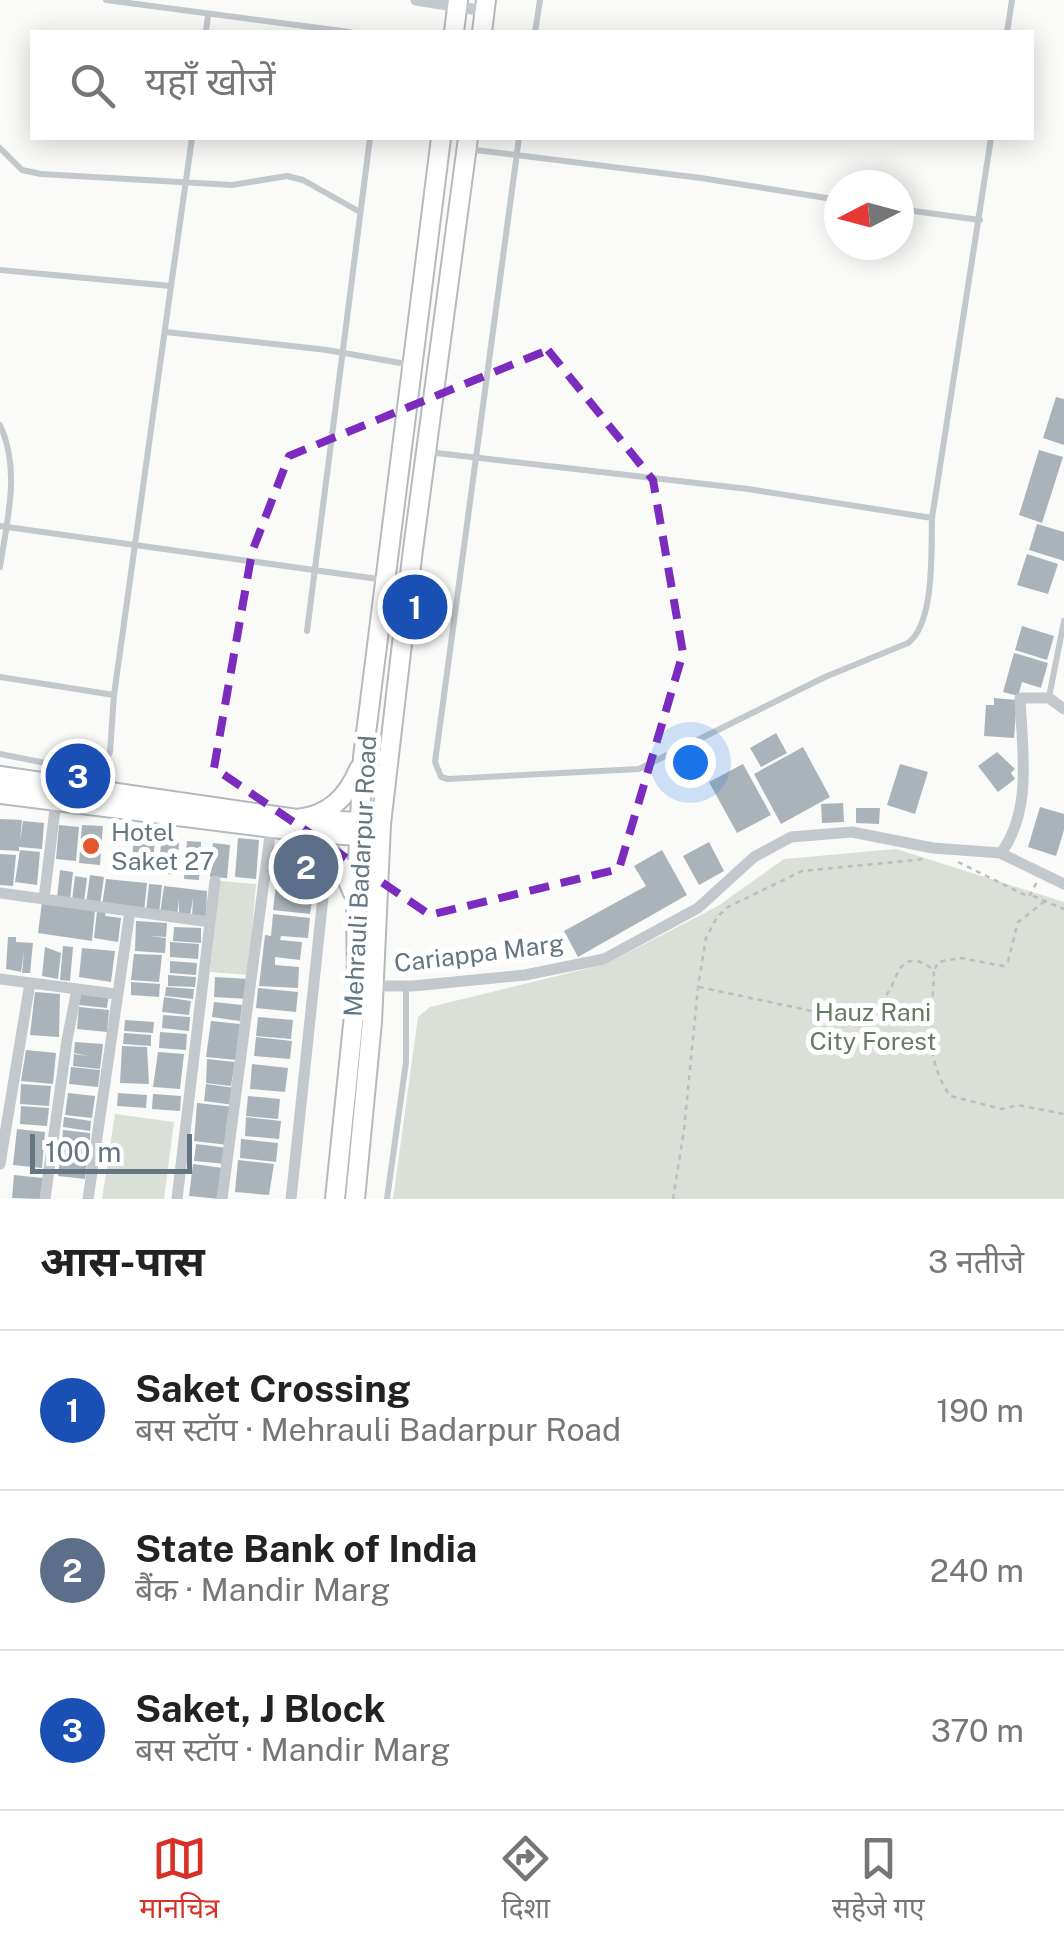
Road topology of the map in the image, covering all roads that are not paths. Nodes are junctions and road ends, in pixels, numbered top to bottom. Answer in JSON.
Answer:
{"nodes":[{"id":1,"x":106,"y":0,"type":"edge"},
{"id":2,"x":416,"y":0,"type":"edge"},
{"id":3,"x":540,"y":0,"type":"edge"},
{"id":4,"x":1012,"y":0,"type":"edge"},
{"id":5,"x":458,"y":3,"type":"edge"},
{"id":6,"x":485,"y":6,"type":"edge"},
{"id":7,"x":208,"y":15,"type":"junction"},
{"id":8,"x":291,"y":28,"type":"edge"},
{"id":9,"x":206,"y":30,"type":"edge"},
{"id":10,"x":320,"y":30,"type":"edge"},
{"id":11,"x":454,"y":30,"type":"edge"},
{"id":12,"x":535,"y":30,"type":"edge"},
{"id":13,"x":1007,"y":30,"type":"edge"},
{"id":14,"x":192,"y":140,"type":"edge"},
{"id":15,"x":370,"y":140,"type":"edge"},
{"id":16,"x":441,"y":140,"type":"edge"},
{"id":17,"x":520,"y":140,"type":"edge"},
{"id":18,"x":991,"y":140,"type":"edge"},
{"id":19,"x":467,"y":143,"type":"edge"},
{"id":20,"x":0,"y":148,"type":"edge"},
{"id":21,"x":516,"y":156,"type":"junction"},
{"id":22,"x":186,"y":184,"type":"junction"},
{"id":23,"x":824,"y":198,"type":"edge"},
{"id":24,"x":914,"y":211,"type":"edge"},
{"id":25,"x":360,"y":212,"type":"junction"},
{"id":26,"x":980,"y":220,"type":"junction"},
{"id":27,"x":0,"y":270,"type":"edge"},
{"id":28,"x":171,"y":286,"type":"junction"},
{"id":29,"x":166,"y":332,"type":"junction"},
{"id":30,"x":342,"y":353,"type":"junction"},
{"id":31,"x":412,"y":365,"type":"junction"},
{"id":32,"x":0,"y":425,"type":"edge"},
{"id":33,"x":426,"y":452,"type":"junction"},
{"id":34,"x":477,"y":456,"type":"junction"},
{"id":35,"x":932,"y":518,"type":"junction"},
{"id":36,"x":3,"y":527,"type":"edge"},
{"id":37,"x":135,"y":545,"type":"junction"},
{"id":38,"x":390,"y":547,"type":"junction"},
{"id":39,"x":413,"y":550,"type":"junction"},
{"id":40,"x":0,"y":567,"type":"edge"},
{"id":41,"x":315,"y":570,"type":"junction"},
{"id":42,"x":386,"y":580,"type":"junction"},
{"id":43,"x":1064,"y":621,"type":"edge"},
{"id":44,"x":307,"y":631,"type":"dead end"},
{"id":45,"x":0,"y":677,"type":"edge"},
{"id":46,"x":114,"y":696,"type":"junction"},
{"id":47,"x":1049,"y":698,"type":"junction"},
{"id":48,"x":1064,"y":709,"type":"edge"},
{"id":49,"x":0,"y":754,"type":"edge"},
{"id":50,"x":364,"y":757,"type":"junction"},
{"id":51,"x":0,"y":776,"type":"edge"},
{"id":52,"x":0,"y":794,"type":"edge"},
{"id":53,"x":56,"y":801,"type":"junction"},
{"id":54,"x":297,"y":819,"type":"junction"},
{"id":55,"x":271,"y":828,"type":"junction"},
{"id":56,"x":359,"y":829,"type":"junction"},
{"id":57,"x":313,"y":833,"type":"junction"},
{"id":58,"x":328,"y":850,"type":"junction"},
{"id":59,"x":1000,"y":854,"type":"junction"},
{"id":60,"x":215,"y":882,"type":"dead end"},
{"id":61,"x":1064,"y":884,"type":"edge"},
{"id":62,"x":0,"y":893,"type":"edge"},
{"id":63,"x":44,"y":899,"type":"junction"},
{"id":64,"x":356,"y":903,"type":"junction"},
{"id":65,"x":130,"y":911,"type":"junction"},
{"id":66,"x":210,"y":922,"type":"junction"},
{"id":67,"x":0,"y":978,"type":"edge"},
{"id":68,"x":30,"y":982,"type":"junction"},
{"id":69,"x":374,"y":986,"type":"junction"},
{"id":70,"x":406,"y":986,"type":"junction"},
{"id":71,"x":77,"y":989,"type":"junction"},
{"id":72,"x":116,"y":994,"type":"junction"},
{"id":73,"x":4,"y":1125,"type":"edge"},
{"id":74,"x":0,"y":1164,"type":"edge"},
{"id":75,"x":45,"y":1199,"type":"edge"},
{"id":76,"x":88,"y":1199,"type":"edge"},
{"id":77,"x":177,"y":1199,"type":"edge"},
{"id":78,"x":222,"y":1199,"type":"edge"},
{"id":79,"x":291,"y":1199,"type":"edge"},
{"id":80,"x":335,"y":1199,"type":"edge"},
{"id":81,"x":355,"y":1199,"type":"edge"},
{"id":82,"x":387,"y":1199,"type":"edge"}],
"edges":[{"from":1,"to":7,"type":"lane"},
{"from":2,"to":5,"type":"street"},
{"from":3,"to":12,"type":"lane"},
{"from":4,"to":13,"type":"lane"},
{"from":5,"to":6,"type":"street"},
{"from":5,"to":11,"type":"main road"},
{"from":7,"to":8,"type":"lane"},
{"from":7,"to":9,"type":"lane"},
{"from":8,"to":10,"type":"lane"},
{"from":14,"to":22,"type":"lane"},
{"from":15,"to":25,"type":"lane"},
{"from":16,"to":31,"type":"main road","name":"Mehrauli Badarpur Road"},
{"from":17,"to":21,"type":"lane"},
{"from":18,"to":26,"type":"lane"},
{"from":19,"to":21,"type":"lane"},
{"from":19,"to":33,"type":"main road","name":"Mehrauli Badarpur Road"},
{"from":20,"to":22,"type":"lane"},
{"from":21,"to":23,"type":"lane"},
{"from":21,"to":34,"type":"lane"},
{"from":22,"to":25,"type":"lane"},
{"from":22,"to":28,"type":"lane"},
{"from":24,"to":26,"type":"lane"},
{"from":25,"to":30,"type":"lane"},
{"from":26,"to":35,"type":"lane"},
{"from":27,"to":28,"type":"lane"},
{"from":28,"to":29,"type":"lane"},
{"from":29,"to":30,"type":"lane"},
{"from":29,"to":37,"type":"lane"},
{"from":30,"to":31,"type":"lane"},
{"from":30,"to":41,"type":"lane"},
{"from":31,"to":38,"type":"main road","name":"Mehrauli Badarpur Road"},
{"from":32,"to":36,"type":"lane"},
{"from":33,"to":34,"type":"lane"},
{"from":33,"to":39,"type":"main road","name":"Mehrauli Badarpur Road"},
{"from":34,"to":35,"type":"lane"},
{"from":34,"to":35,"type":"lane"},
{"from":36,"to":37,"type":"lane"},
{"from":36,"to":40,"type":"lane"},
{"from":37,"to":41,"type":"lane"},
{"from":37,"to":46,"type":"lane"},
{"from":38,"to":39,"type":"main road"},
{"from":38,"to":42,"type":"main road","name":"Mehrauli Badarpur Road"},
{"from":39,"to":69,"type":"main road","name":"Mehrauli Badarpur Road"},
{"from":41,"to":42,"type":"lane"},
{"from":41,"to":44,"type":"lane"},
{"from":42,"to":50,"type":"main road","name":"Mehrauli Badarpur Road"},
{"from":43,"to":47,"type":"lane"},
{"from":45,"to":46,"type":"lane"},
{"from":46,"to":49,"type":"lane"},
{"from":47,"to":48,"type":"street"},
{"from":47,"to":59,"type":"street"},
{"from":50,"to":54,"type":"main road"},
{"from":50,"to":56,"type":"main road","name":"Mehrauli Badarpur Road"},
{"from":51,"to":54,"type":"main road"},
{"from":52,"to":53,"type":"main road"},
{"from":53,"to":55,"type":"main road"},
{"from":53,"to":63,"type":"street"},
{"from":54,"to":56,"type":"main road"},
{"from":55,"to":57,"type":"main road"},
{"from":55,"to":78,"type":"street"},
{"from":56,"to":57,"type":"main road"},
{"from":56,"to":64,"type":"main road","name":"Mehrauli Badarpur Road"},
{"from":57,"to":58,"type":"main road"},
{"from":58,"to":64,"type":"main road"},
{"from":58,"to":79,"type":"street"},
{"from":59,"to":61,"type":"street"},
{"from":59,"to":70,"type":"street","name":"Cariappa Marg"},
{"from":60,"to":66,"type":"street"},
{"from":62,"to":63,"type":"street"},
{"from":63,"to":65,"type":"street"},
{"from":64,"to":80,"type":"main road","name":"Mehrauli Badarpur Road"},
{"from":65,"to":66,"type":"street"},
{"from":65,"to":72,"type":"street"},
{"from":66,"to":77,"type":"street"},
{"from":67,"to":68,"type":"street"},
{"from":68,"to":71,"type":"street"},
{"from":68,"to":73,"type":"street"},
{"from":69,"to":70,"type":"street","name":"Cariappa Marg"},
{"from":69,"to":81,"type":"main road","name":"Mehrauli Badarpur Road"},
{"from":70,"to":82,"type":"lane"},
{"from":71,"to":72,"type":"street"},
{"from":71,"to":75,"type":"street"},
{"from":72,"to":76,"type":"street"},
{"from":73,"to":74,"type":"street"}]}
